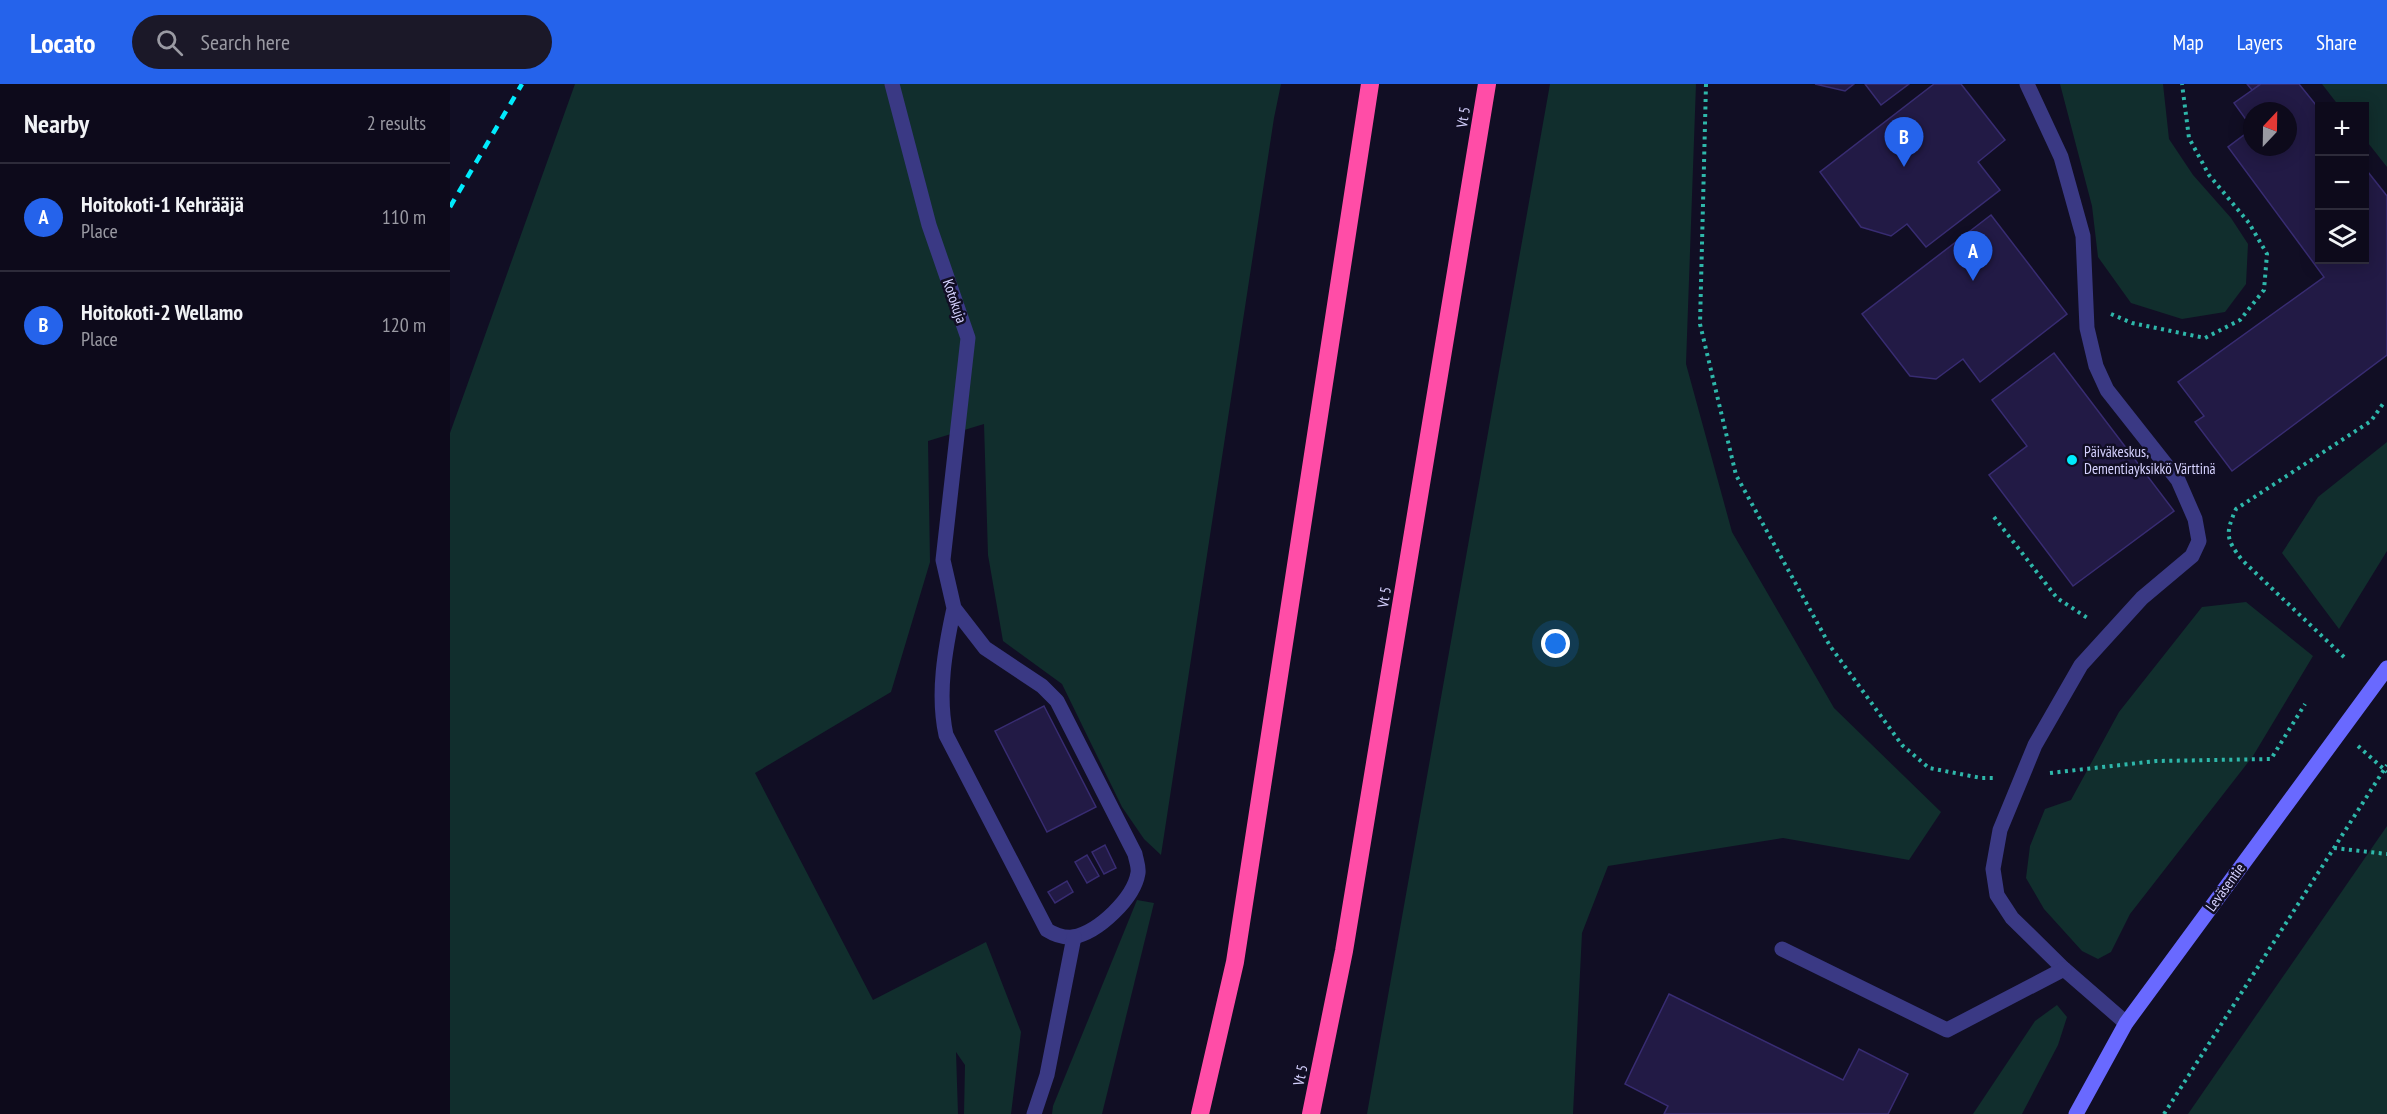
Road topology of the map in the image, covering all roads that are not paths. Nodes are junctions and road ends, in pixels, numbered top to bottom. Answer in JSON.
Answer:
{"nodes":[{"id":1,"x":892,"y":84,"type":"edge"},
{"id":2,"x":1370,"y":84,"type":"edge"},
{"id":3,"x":1487,"y":84,"type":"edge"},
{"id":4,"x":2027,"y":84,"type":"edge"},
{"id":5,"x":954,"y":608,"type":"junction"},
{"id":6,"x":2387,"y":668,"type":"edge"},
{"id":7,"x":1074,"y":937,"type":"junction"},
{"id":8,"x":1782,"y":949,"type":"dead end"},
{"id":9,"x":2064,"y":969,"type":"junction"},
{"id":10,"x":2126,"y":1023,"type":"junction"},
{"id":11,"x":1034,"y":1114,"type":"edge"},
{"id":12,"x":1200,"y":1114,"type":"edge"},
{"id":13,"x":1311,"y":1114,"type":"edge"},
{"id":14,"x":2076,"y":1114,"type":"edge"}],
"edges":[{"from":1,"to":5,"type":"lane","name":"Kotokuja"},
{"from":2,"to":12,"type":"highway"},
{"from":3,"to":13,"type":"highway","name":"Vt 5"},
{"from":4,"to":9,"type":"lane"},
{"from":5,"to":7,"type":"lane"},
{"from":5,"to":7,"type":"lane"},
{"from":6,"to":10,"type":"main road","name":"Leväsentie"},
{"from":7,"to":11,"type":"lane"},
{"from":8,"to":9,"type":"lane"},
{"from":9,"to":10,"type":"lane"},
{"from":10,"to":14,"type":"main road","name":"Leväsentie"}]}
